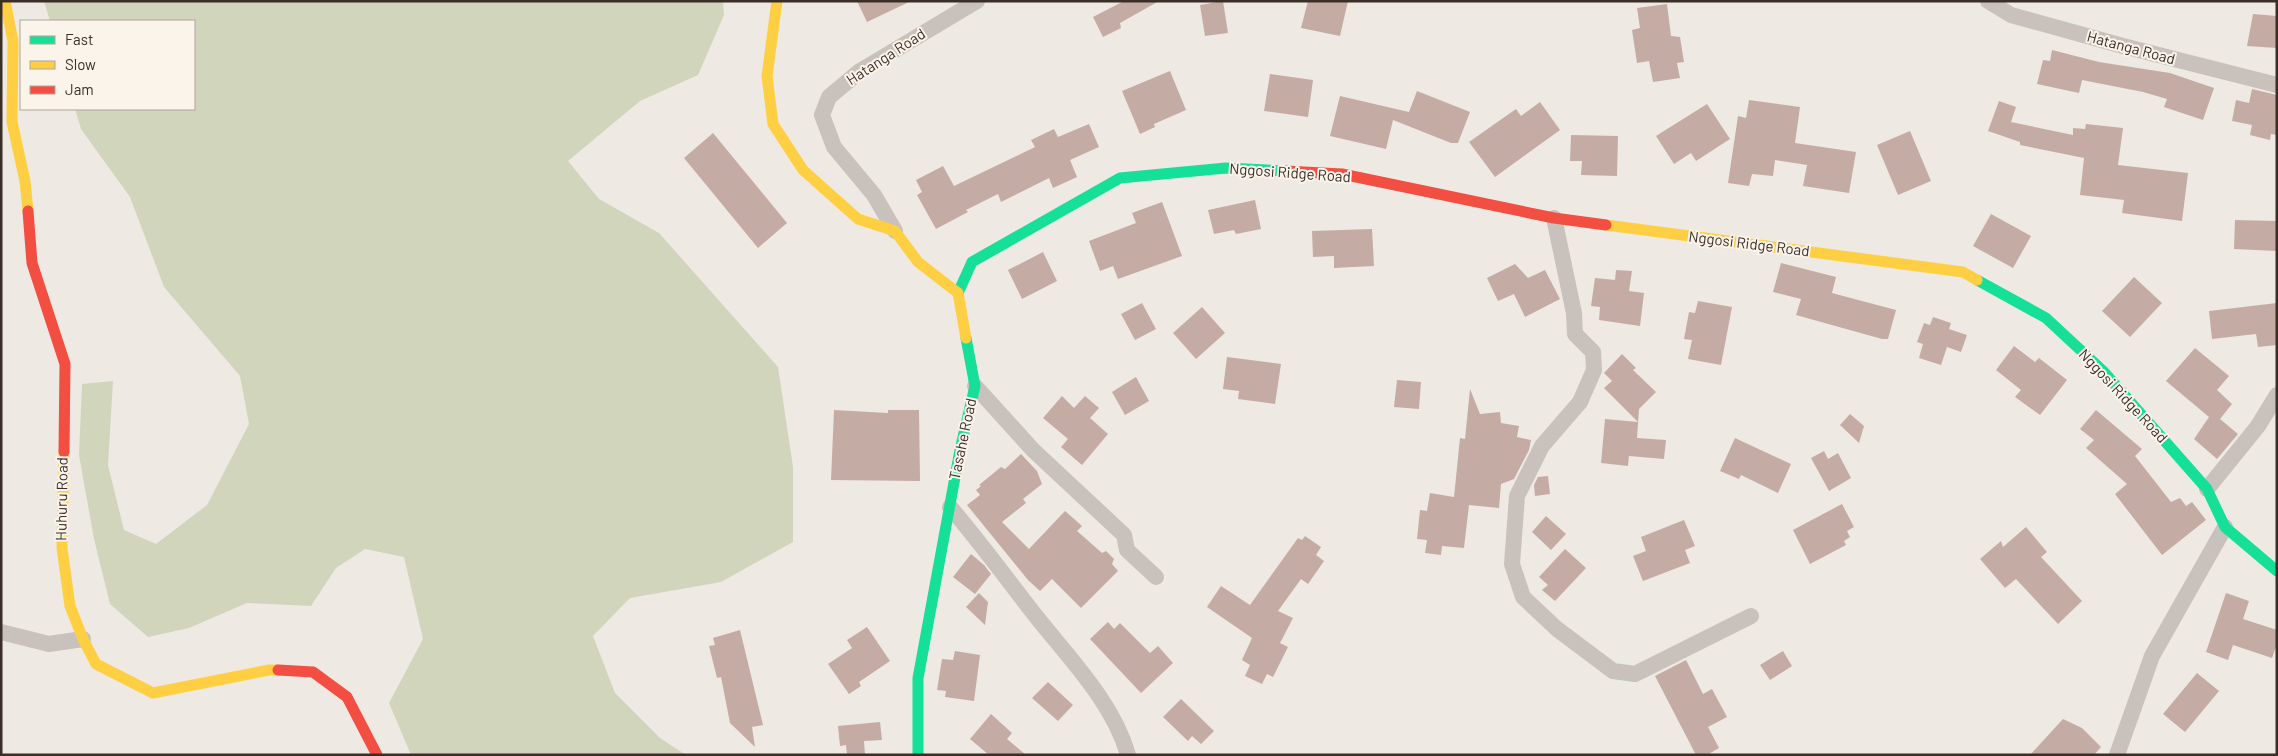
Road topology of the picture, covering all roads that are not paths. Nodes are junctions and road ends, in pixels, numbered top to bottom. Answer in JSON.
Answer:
{"nodes":[{"id":1,"x":5,"y":1,"type":"edge"},
{"id":2,"x":777,"y":1,"type":"edge"},
{"id":3,"x":977,"y":1,"type":"edge"},
{"id":4,"x":1988,"y":1,"type":"edge"},
{"id":5,"x":2277,"y":85,"type":"edge"},
{"id":6,"x":1554,"y":218,"type":"junction"},
{"id":7,"x":895,"y":230,"type":"junction"},
{"id":8,"x":958,"y":293,"type":"junction"},
{"id":9,"x":975,"y":386,"type":"junction"},
{"id":10,"x":2277,"y":395,"type":"edge"},
{"id":11,"x":2208,"y":489,"type":"junction"},
{"id":12,"x":950,"y":507,"type":"junction"},
{"id":13,"x":2225,"y":527,"type":"junction"},
{"id":14,"x":2277,"y":570,"type":"edge"},
{"id":15,"x":1156,"y":577,"type":"dead end"},
{"id":16,"x":1751,"y":616,"type":"dead end"},
{"id":17,"x":1,"y":632,"type":"edge"},
{"id":18,"x":82,"y":639,"type":"junction"},
{"id":19,"x":377,"y":755,"type":"edge"},
{"id":20,"x":918,"y":755,"type":"edge"},
{"id":21,"x":1128,"y":755,"type":"edge"},
{"id":22,"x":2116,"y":755,"type":"edge"}],
"edges":[{"from":1,"to":18,"type":"street","name":"Huhuru Road"},
{"from":2,"to":7,"type":"street"},
{"from":3,"to":7,"type":"street","name":"Hatanga Road"},
{"from":4,"to":5,"type":"street","name":"Hatanga Road"},
{"from":6,"to":8,"type":"street","name":"Nggosi Ridge Road"},
{"from":6,"to":11,"type":"street","name":"Nggosi Ridge Road"},
{"from":6,"to":16,"type":"street"},
{"from":7,"to":8,"type":"street"},
{"from":8,"to":9,"type":"street","name":"Tasahe Road"},
{"from":9,"to":12,"type":"street","name":"Tasahe Road"},
{"from":9,"to":15,"type":"street"},
{"from":10,"to":11,"type":"street"},
{"from":11,"to":13,"type":"street","name":"Nggosi Ridge Road"},
{"from":12,"to":20,"type":"street","name":"Tasahe Road"},
{"from":12,"to":21,"type":"street"},
{"from":13,"to":14,"type":"street"},
{"from":13,"to":22,"type":"street"},
{"from":17,"to":18,"type":"street"},
{"from":18,"to":19,"type":"street","name":"Huhuru Road"}]}
